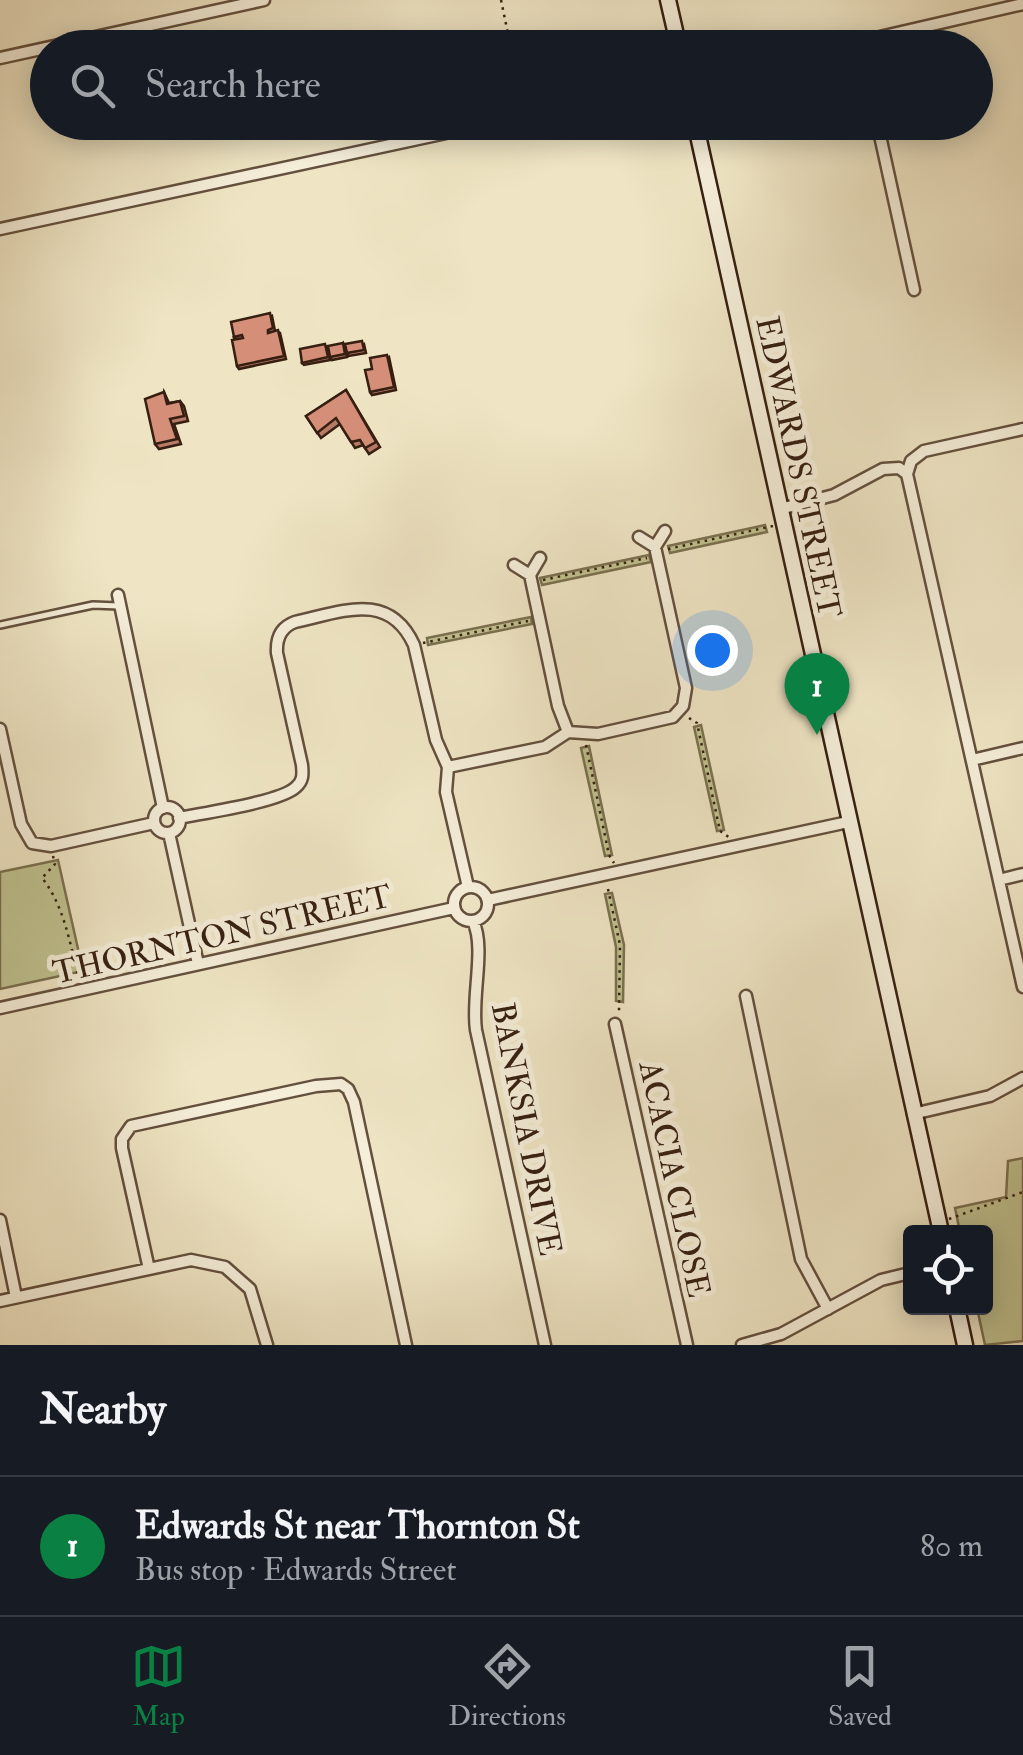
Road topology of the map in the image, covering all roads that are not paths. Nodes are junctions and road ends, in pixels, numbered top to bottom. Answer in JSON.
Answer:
{"nodes":[{"id":1,"x":264,"y":0,"type":"edge"},
{"id":2,"x":668,"y":0,"type":"edge"},
{"id":3,"x":1023,"y":4,"type":"edge"},
{"id":4,"x":127,"y":30,"type":"edge"},
{"id":5,"x":675,"y":30,"type":"edge"},
{"id":6,"x":917,"y":30,"type":"edge"},
{"id":7,"x":30,"y":51,"type":"edge"},
{"id":8,"x":0,"y":58,"type":"edge"},
{"id":9,"x":412,"y":140,"type":"edge"},
{"id":10,"x":699,"y":140,"type":"edge"},
{"id":11,"x":881,"y":140,"type":"edge"},
{"id":12,"x":0,"y":228,"type":"edge"},
{"id":13,"x":914,"y":290,"type":"dead end"},
{"id":14,"x":1023,"y":429,"type":"edge"},
{"id":15,"x":907,"y":474,"type":"junction"},
{"id":16,"x":780,"y":509,"type":"junction"},
{"id":17,"x":665,"y":532,"type":"dead end"},
{"id":18,"x":638,"y":537,"type":"dead end"},
{"id":19,"x":656,"y":548,"type":"junction"},
{"id":20,"x":540,"y":558,"type":"dead end"},
{"id":21,"x":514,"y":565,"type":"dead end"},
{"id":22,"x":530,"y":574,"type":"junction"},
{"id":23,"x":119,"y":600,"type":"joint"},
{"id":24,"x":0,"y":626,"type":"edge"},
{"id":25,"x":0,"y":729,"type":"edge"},
{"id":26,"x":568,"y":732,"type":"junction"},
{"id":27,"x":1023,"y":748,"type":"edge"},
{"id":28,"x":972,"y":760,"type":"junction"},
{"id":29,"x":448,"y":767,"type":"junction"},
{"id":30,"x":163,"y":808,"type":"junction"},
{"id":31,"x":179,"y":818,"type":"junction"},
{"id":32,"x":848,"y":822,"type":"junction"},
{"id":33,"x":154,"y":824,"type":"junction"},
{"id":34,"x":169,"y":833,"type":"junction"},
{"id":35,"x":1023,"y":874,"type":"edge"},
{"id":36,"x":999,"y":880,"type":"junction"},
{"id":37,"x":468,"y":886,"type":"junction"},
{"id":38,"x":488,"y":900,"type":"junction"},
{"id":39,"x":454,"y":908,"type":"junction"},
{"id":40,"x":473,"y":921,"type":"junction"},
{"id":41,"x":198,"y":964,"type":"junction"},
{"id":42,"x":1023,"y":987,"type":"edge"},
{"id":43,"x":746,"y":996,"type":"dead end"},
{"id":44,"x":0,"y":1008,"type":"edge"},
{"id":45,"x":615,"y":1024,"type":"road end"},
{"id":46,"x":1023,"y":1078,"type":"edge"},
{"id":47,"x":913,"y":1114,"type":"junction"},
{"id":48,"x":0,"y":1220,"type":"edge"},
{"id":49,"x":940,"y":1225,"type":"edge"},
{"id":50,"x":149,"y":1269,"type":"junction"},
{"id":51,"x":903,"y":1275,"type":"edge"},
{"id":52,"x":16,"y":1296,"type":"junction"},
{"id":53,"x":0,"y":1301,"type":"edge"},
{"id":54,"x":828,"y":1309,"type":"junction"},
{"id":55,"x":958,"y":1315,"type":"edge"},
{"id":56,"x":267,"y":1345,"type":"edge"},
{"id":57,"x":406,"y":1345,"type":"edge"},
{"id":58,"x":545,"y":1345,"type":"edge"},
{"id":59,"x":687,"y":1345,"type":"edge"},
{"id":60,"x":742,"y":1345,"type":"edge"},
{"id":61,"x":965,"y":1345,"type":"edge"}],
"edges":[{"from":1,"to":4,"type":"street"},
{"from":2,"to":5,"type":"main road"},
{"from":3,"to":6,"type":"street"},
{"from":7,"to":8,"type":"street"},
{"from":9,"to":12,"type":"street"},
{"from":10,"to":16,"type":"main road","name":"EDWARDS STREET"},
{"from":11,"to":13,"type":"street"},
{"from":14,"to":15,"type":"street"},
{"from":15,"to":16,"type":"street"},
{"from":15,"to":28,"type":"street"},
{"from":16,"to":32,"type":"main road","name":"EDWARDS STREET"},
{"from":17,"to":19,"type":"street"},
{"from":18,"to":19,"type":"street"},
{"from":19,"to":26,"type":"street"},
{"from":20,"to":22,"type":"street"},
{"from":21,"to":22,"type":"street"},
{"from":22,"to":26,"type":"street"},
{"from":23,"to":24,"type":"lane"},
{"from":23,"to":30,"type":"street"},
{"from":25,"to":33,"type":"street"},
{"from":26,"to":29,"type":"street"},
{"from":27,"to":28,"type":"street"},
{"from":28,"to":36,"type":"street"},
{"from":29,"to":31,"type":"street"},
{"from":29,"to":37,"type":"street"},
{"from":30,"to":31,"type":"street"},
{"from":30,"to":33,"type":"street"},
{"from":31,"to":34,"type":"street"},
{"from":32,"to":38,"type":"street"},
{"from":32,"to":47,"type":"main road","name":"EDWARDS STREET"},
{"from":33,"to":34,"type":"street"},
{"from":34,"to":41,"type":"street"},
{"from":35,"to":36,"type":"street"},
{"from":36,"to":42,"type":"street"},
{"from":37,"to":38,"type":"street"},
{"from":37,"to":39,"type":"street"},
{"from":38,"to":40,"type":"street"},
{"from":39,"to":40,"type":"street"},
{"from":39,"to":41,"type":"street","name":"THORNTON STREET"},
{"from":40,"to":58,"type":"street","name":"BANKSIA DRIVE"},
{"from":41,"to":44,"type":"street","name":"THORNTON STREET"},
{"from":43,"to":54,"type":"street"},
{"from":45,"to":59,"type":"street","name":"ACACIA CLOSE"},
{"from":46,"to":47,"type":"street"},
{"from":47,"to":49,"type":"main road","name":"EDWARDS STREET"},
{"from":48,"to":52,"type":"street"},
{"from":50,"to":52,"type":"street"},
{"from":50,"to":56,"type":"street"},
{"from":50,"to":57,"type":"street"},
{"from":51,"to":54,"type":"street"},
{"from":52,"to":53,"type":"street"},
{"from":54,"to":60,"type":"street"},
{"from":55,"to":61,"type":"main road"}]}
